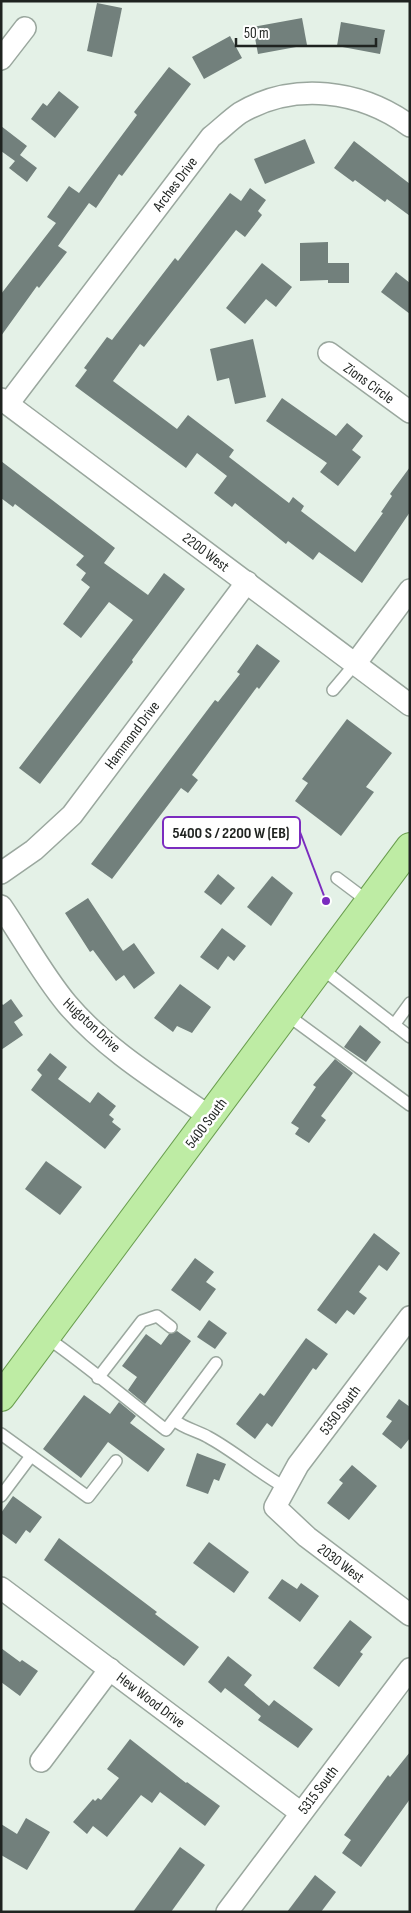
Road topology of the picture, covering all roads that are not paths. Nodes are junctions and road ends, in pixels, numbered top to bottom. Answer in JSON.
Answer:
{"nodes":[{"id":1,"x":25,"y":28,"type":"dead end"},
{"id":2,"x":1,"y":59,"type":"edge"},
{"id":3,"x":410,"y":126,"type":"edge"},
{"id":4,"x":329,"y":353,"type":"dead end"},
{"id":5,"x":5,"y":401,"type":"edge"},
{"id":6,"x":410,"y":412,"type":"edge"},
{"id":7,"x":247,"y":582,"type":"junction"},
{"id":8,"x":410,"y":590,"type":"edge"},
{"id":9,"x":355,"y":664,"type":"junction"},
{"id":10,"x":333,"y":690,"type":"dead end"},
{"id":11,"x":410,"y":705,"type":"edge"},
{"id":12,"x":410,"y":847,"type":"edge"},
{"id":13,"x":1,"y":873,"type":"edge"},
{"id":14,"x":337,"y":878,"type":"dead end"},
{"id":15,"x":369,"y":902,"type":"junction"},
{"id":16,"x":1,"y":906,"type":"edge"},
{"id":17,"x":321,"y":968,"type":"junction"},
{"id":18,"x":410,"y":1004,"type":"edge"},
{"id":19,"x":286,"y":1014,"type":"junction"},
{"id":20,"x":394,"y":1025,"type":"junction"},
{"id":21,"x":410,"y":1037,"type":"edge"},
{"id":22,"x":410,"y":1105,"type":"edge"},
{"id":23,"x":210,"y":1117,"type":"junction"},
{"id":24,"x":410,"y":1317,"type":"edge"},
{"id":25,"x":171,"y":1326,"type":"dead end"},
{"id":26,"x":46,"y":1337,"type":"junction"},
{"id":27,"x":216,"y":1363,"type":"dead end"},
{"id":28,"x":98,"y":1378,"type":"junction"},
{"id":29,"x":1,"y":1397,"type":"edge"},
{"id":30,"x":174,"y":1420,"type":"junction"},
{"id":31,"x":1,"y":1434,"type":"edge"},
{"id":32,"x":31,"y":1456,"type":"junction"},
{"id":33,"x":116,"y":1461,"type":"dead end"},
{"id":34,"x":286,"y":1488,"type":"junction"},
{"id":35,"x":1,"y":1496,"type":"edge"},
{"id":36,"x":275,"y":1507,"type":"joint"},
{"id":37,"x":1,"y":1588,"type":"edge"},
{"id":38,"x":410,"y":1615,"type":"edge"},
{"id":39,"x":410,"y":1668,"type":"edge"},
{"id":40,"x":110,"y":1669,"type":"junction"},
{"id":41,"x":41,"y":1760,"type":"dead end"},
{"id":42,"x":301,"y":1813,"type":"junction"},
{"id":43,"x":227,"y":1912,"type":"edge"}],
"edges":[{"from":1,"to":2,"type":"street"},
{"from":3,"to":5,"type":"street","name":"Arches Drive"},
{"from":4,"to":6,"type":"street","name":"Zions Circle"},
{"from":5,"to":7,"type":"street","name":"2200 West"},
{"from":7,"to":9,"type":"street","name":"2200 West"},
{"from":7,"to":13,"type":"street","name":"Hammond Drive"},
{"from":8,"to":9,"type":"street"},
{"from":9,"to":10,"type":"lane"},
{"from":9,"to":11,"type":"street","name":"2200 West"},
{"from":12,"to":15,"type":"main road","name":"5400 South"},
{"from":14,"to":15,"type":"lane"},
{"from":15,"to":17,"type":"main road","name":"5400 South"},
{"from":16,"to":23,"type":"street","name":"Hugoton Drive"},
{"from":17,"to":19,"type":"main road","name":"5400 South"},
{"from":17,"to":20,"type":"lane"},
{"from":18,"to":20,"type":"lane"},
{"from":19,"to":22,"type":"lane"},
{"from":19,"to":23,"type":"main road","name":"5400 South"},
{"from":20,"to":21,"type":"lane"},
{"from":23,"to":26,"type":"main road","name":"5400 South"},
{"from":24,"to":34,"type":"street","name":"5350 South"},
{"from":25,"to":28,"type":"lane"},
{"from":26,"to":28,"type":"lane"},
{"from":26,"to":29,"type":"main road","name":"5400 South"},
{"from":27,"to":30,"type":"lane"},
{"from":28,"to":30,"type":"lane"},
{"from":30,"to":34,"type":"lane"},
{"from":31,"to":32,"type":"lane"},
{"from":32,"to":33,"type":"lane"},
{"from":32,"to":35,"type":"lane"},
{"from":34,"to":36,"type":"street","name":"5350 South"},
{"from":36,"to":38,"type":"street","name":"2030 West"},
{"from":37,"to":40,"type":"street","name":"Hew Wood Drive"},
{"from":39,"to":42,"type":"street","name":"5315 South"},
{"from":40,"to":41,"type":"street"},
{"from":40,"to":42,"type":"street","name":"Hew Wood Drive"},
{"from":42,"to":43,"type":"street","name":"5315 South"}]}
